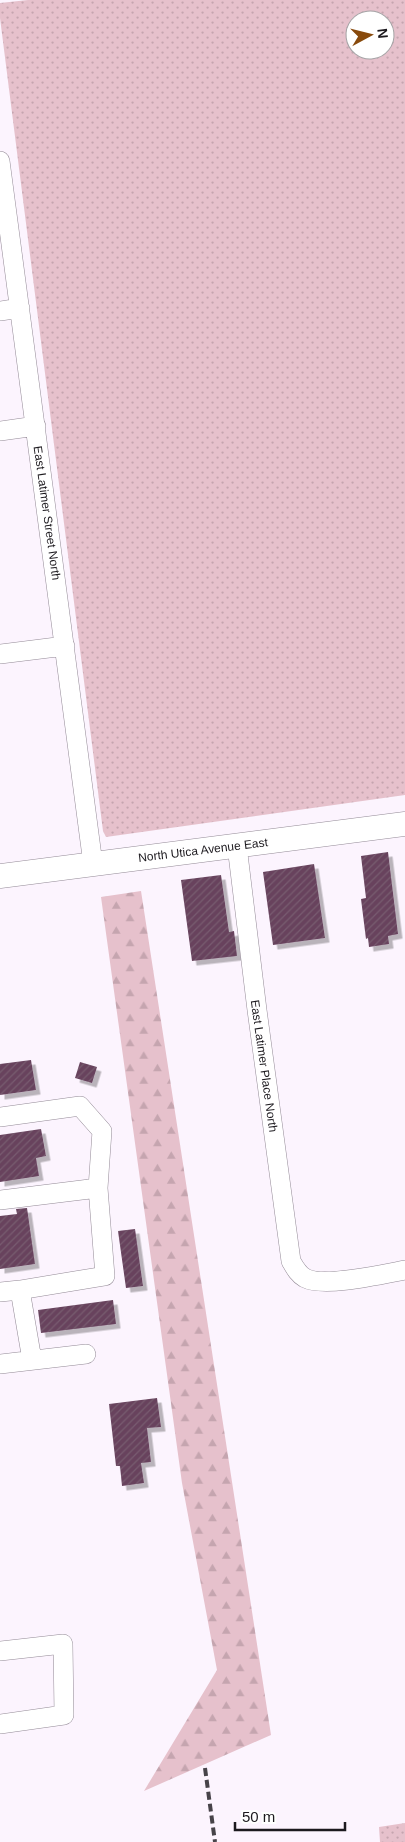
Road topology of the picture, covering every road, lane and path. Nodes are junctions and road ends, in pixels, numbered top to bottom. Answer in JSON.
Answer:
{"nodes":[{"id":1,"x":0,"y":161,"type":"edge"},
{"id":2,"x":2,"y":191,"type":"edge"},
{"id":3,"x":20,"y":308,"type":"junction"},
{"id":4,"x":0,"y":311,"type":"edge"},
{"id":5,"x":36,"y":426,"type":"junction"},
{"id":6,"x":0,"y":431,"type":"edge"},
{"id":7,"x":65,"y":646,"type":"junction"},
{"id":8,"x":0,"y":654,"type":"edge"},
{"id":9,"x":405,"y":824,"type":"edge"},
{"id":10,"x":238,"y":846,"type":"junction"},
{"id":11,"x":93,"y":864,"type":"junction"},
{"id":12,"x":0,"y":876,"type":"edge"},
{"id":13,"x":0,"y":1117,"type":"edge"},
{"id":14,"x":98,"y":1188,"type":"junction"},
{"id":15,"x":0,"y":1200,"type":"edge"},
{"id":16,"x":405,"y":1270,"type":"edge"},
{"id":17,"x":20,"y":1290,"type":"junction"},
{"id":18,"x":0,"y":1292,"type":"edge"},
{"id":19,"x":86,"y":1354,"type":"dead end"},
{"id":20,"x":32,"y":1360,"type":"junction"},
{"id":21,"x":0,"y":1364,"type":"edge"},
{"id":22,"x":0,"y":1651,"type":"edge"},
{"id":23,"x":0,"y":1724,"type":"edge"}],
"edges":[{"from":1,"to":2,"type":"street","name":"East Latimer Street North"},
{"from":2,"to":3,"type":"street","name":"East Latimer Street North"},
{"from":3,"to":4,"type":"street"},
{"from":3,"to":5,"type":"street","name":"East Latimer Street North"},
{"from":5,"to":6,"type":"street"},
{"from":5,"to":7,"type":"street","name":"East Latimer Street North"},
{"from":7,"to":8,"type":"street"},
{"from":7,"to":11,"type":"street","name":"East Latimer Street North"},
{"from":9,"to":10,"type":"main road","name":"North Utica Avenue East"},
{"from":10,"to":11,"type":"main road","name":"North Utica Avenue East"},
{"from":10,"to":16,"type":"street","name":"East Latimer Place North"},
{"from":11,"to":12,"type":"main road","name":"North Utica Avenue East"},
{"from":13,"to":14,"type":"street"},
{"from":14,"to":15,"type":"street"},
{"from":14,"to":17,"type":"street"},
{"from":17,"to":18,"type":"street"},
{"from":17,"to":20,"type":"street"},
{"from":19,"to":20,"type":"street"},
{"from":20,"to":21,"type":"street"},
{"from":22,"to":23,"type":"street"}]}
